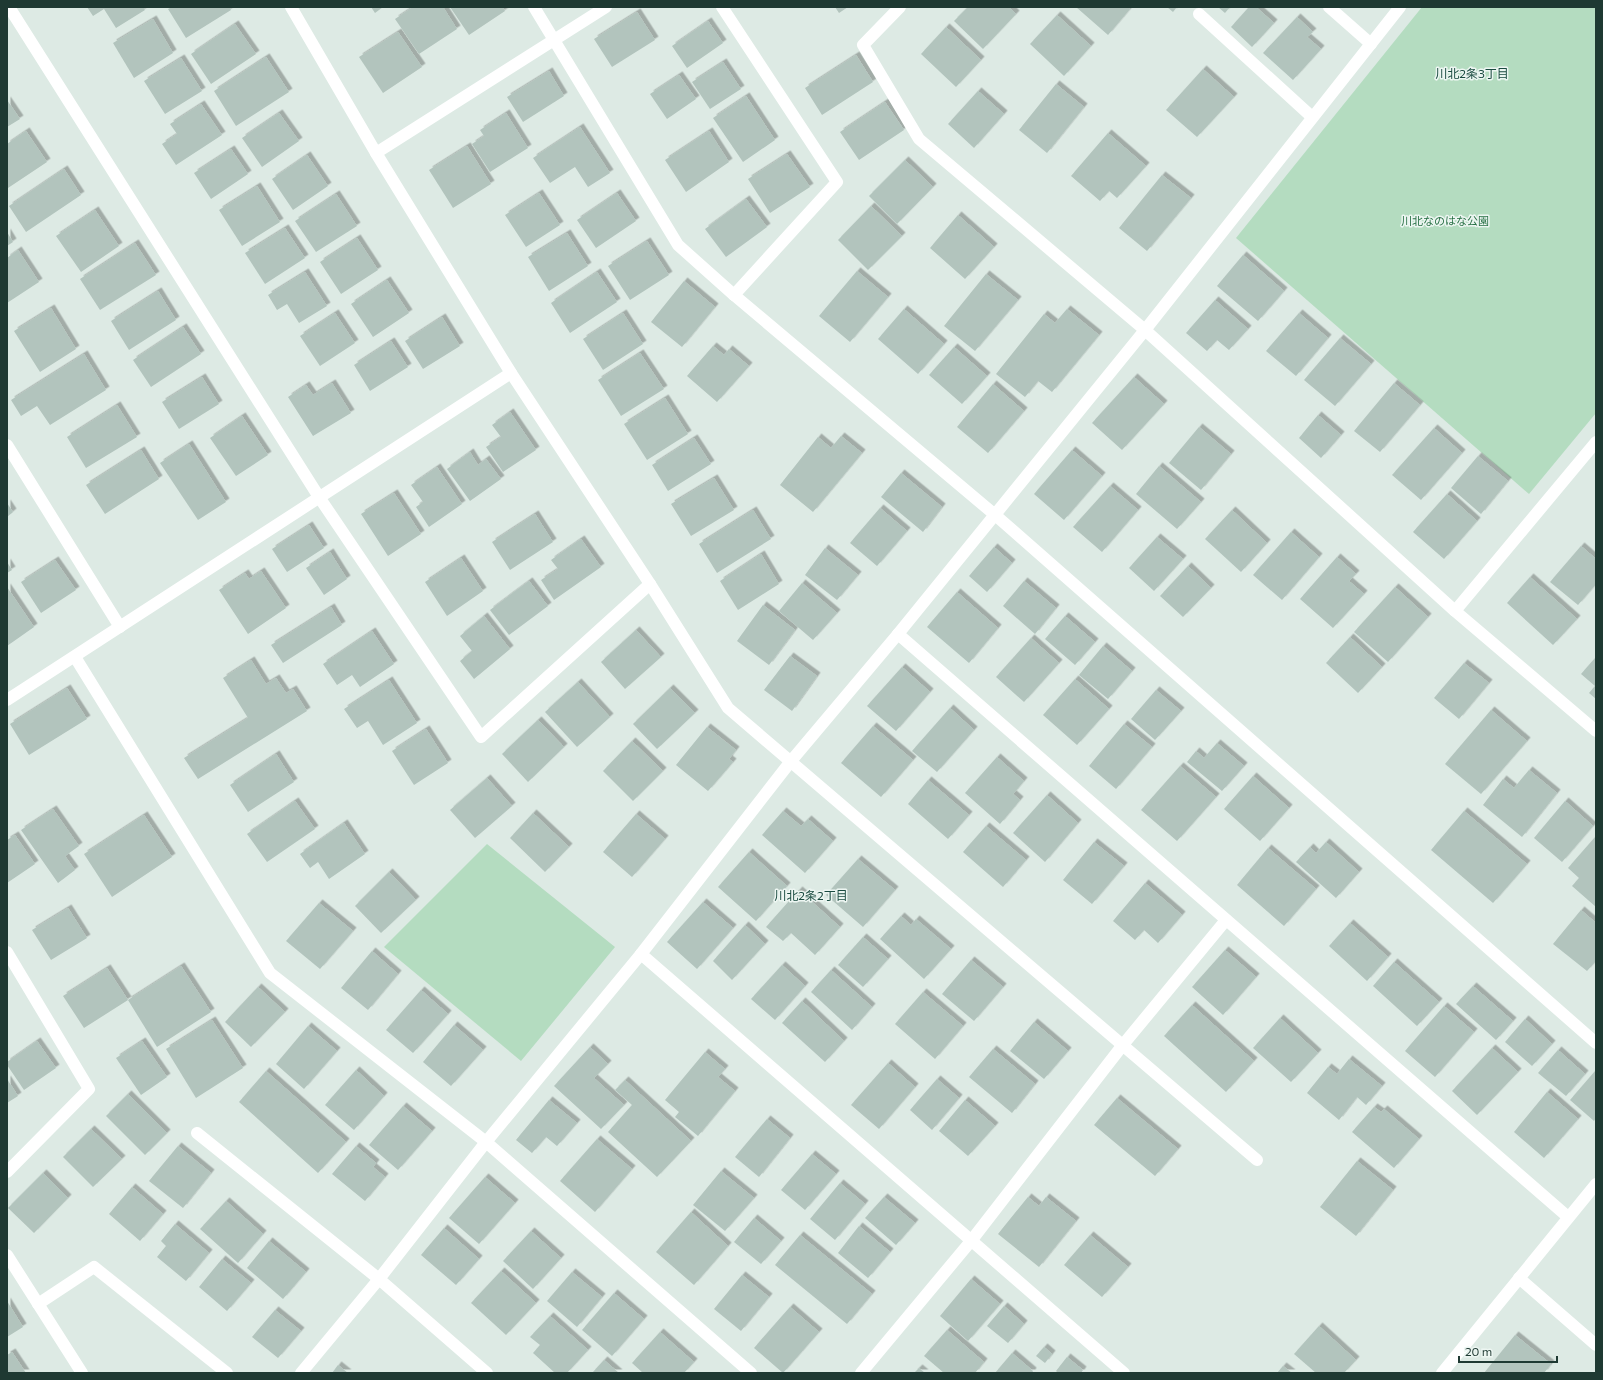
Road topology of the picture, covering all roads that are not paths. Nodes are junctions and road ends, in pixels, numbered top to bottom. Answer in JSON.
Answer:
{"nodes":[{"id":1,"x":9,"y":7,"type":"edge"},
{"id":2,"x":291,"y":7,"type":"edge"},
{"id":3,"x":534,"y":7,"type":"edge"},
{"id":4,"x":606,"y":7,"type":"edge"},
{"id":5,"x":722,"y":7,"type":"edge"},
{"id":6,"x":900,"y":7,"type":"edge"},
{"id":7,"x":1329,"y":7,"type":"edge"},
{"id":8,"x":1400,"y":7,"type":"edge"},
{"id":9,"x":1199,"y":14,"type":"dead end"},
{"id":10,"x":554,"y":40,"type":"junction"},
{"id":11,"x":1371,"y":44,"type":"junction"},
{"id":12,"x":1312,"y":117,"type":"junction"},
{"id":13,"x":376,"y":154,"type":"junction"},
{"id":14,"x":734,"y":295,"type":"junction"},
{"id":15,"x":1144,"y":330,"type":"junction"},
{"id":16,"x":511,"y":373,"type":"junction"},
{"id":17,"x":1596,"y":442,"type":"edge"},
{"id":18,"x":7,"y":445,"type":"edge"},
{"id":19,"x":319,"y":497,"type":"junction"},
{"id":20,"x":994,"y":514,"type":"junction"},
{"id":21,"x":650,"y":584,"type":"junction"},
{"id":22,"x":1455,"y":611,"type":"junction"},
{"id":23,"x":120,"y":627,"type":"junction"},
{"id":24,"x":898,"y":634,"type":"junction"},
{"id":25,"x":75,"y":656,"type":"junction"},
{"id":26,"x":7,"y":700,"type":"edge"},
{"id":27,"x":1596,"y":731,"type":"edge"},
{"id":28,"x":790,"y":761,"type":"junction"},
{"id":29,"x":1226,"y":920,"type":"junction"},
{"id":30,"x":7,"y":952,"type":"edge"},
{"id":31,"x":641,"y":954,"type":"junction"},
{"id":32,"x":1596,"y":1043,"type":"edge"},
{"id":33,"x":1122,"y":1046,"type":"junction"},
{"id":34,"x":197,"y":1133,"type":"dead end"},
{"id":35,"x":486,"y":1142,"type":"junction"},
{"id":36,"x":1257,"y":1160,"type":"dead end"},
{"id":37,"x":7,"y":1172,"type":"edge"},
{"id":38,"x":1596,"y":1184,"type":"edge"},
{"id":39,"x":1568,"y":1217,"type":"junction"},
{"id":40,"x":971,"y":1241,"type":"junction"},
{"id":41,"x":7,"y":1256,"type":"edge"},
{"id":42,"x":1520,"y":1278,"type":"junction"},
{"id":43,"x":379,"y":1279,"type":"junction"},
{"id":44,"x":38,"y":1304,"type":"junction"},
{"id":45,"x":1596,"y":1345,"type":"edge"},
{"id":46,"x":82,"y":1373,"type":"edge"},
{"id":47,"x":228,"y":1373,"type":"edge"},
{"id":48,"x":301,"y":1373,"type":"edge"},
{"id":49,"x":487,"y":1373,"type":"edge"},
{"id":50,"x":751,"y":1373,"type":"edge"},
{"id":51,"x":861,"y":1373,"type":"edge"},
{"id":52,"x":1124,"y":1373,"type":"edge"},
{"id":53,"x":1442,"y":1373,"type":"edge"}],
"edges":[{"from":1,"to":19,"type":"street"},
{"from":2,"to":13,"type":"street"},
{"from":3,"to":10,"type":"street"},
{"from":4,"to":10,"type":"street"},
{"from":5,"to":14,"type":"street"},
{"from":6,"to":15,"type":"street"},
{"from":7,"to":11,"type":"street"},
{"from":8,"to":11,"type":"street"},
{"from":9,"to":12,"type":"street"},
{"from":10,"to":13,"type":"street"},
{"from":10,"to":14,"type":"street"},
{"from":11,"to":12,"type":"street"},
{"from":12,"to":15,"type":"street"},
{"from":13,"to":16,"type":"street"},
{"from":14,"to":20,"type":"street"},
{"from":15,"to":20,"type":"street"},
{"from":15,"to":22,"type":"street"},
{"from":16,"to":19,"type":"street"},
{"from":16,"to":21,"type":"street"},
{"from":17,"to":22,"type":"street"},
{"from":18,"to":23,"type":"street"},
{"from":19,"to":21,"type":"street"},
{"from":19,"to":23,"type":"street"},
{"from":20,"to":24,"type":"street"},
{"from":20,"to":32,"type":"street"},
{"from":21,"to":28,"type":"street"},
{"from":22,"to":27,"type":"street"},
{"from":23,"to":25,"type":"street"},
{"from":24,"to":28,"type":"street"},
{"from":24,"to":29,"type":"street"},
{"from":25,"to":26,"type":"street"},
{"from":25,"to":35,"type":"street"},
{"from":28,"to":31,"type":"street"},
{"from":28,"to":33,"type":"street"},
{"from":29,"to":33,"type":"street"},
{"from":29,"to":39,"type":"street"},
{"from":30,"to":37,"type":"street"},
{"from":31,"to":35,"type":"street"},
{"from":31,"to":40,"type":"street"},
{"from":33,"to":36,"type":"street"},
{"from":33,"to":40,"type":"street"},
{"from":34,"to":43,"type":"street"},
{"from":35,"to":43,"type":"street"},
{"from":35,"to":50,"type":"street"},
{"from":38,"to":39,"type":"street"},
{"from":39,"to":42,"type":"street"},
{"from":40,"to":51,"type":"street"},
{"from":40,"to":52,"type":"street"},
{"from":41,"to":44,"type":"street"},
{"from":42,"to":45,"type":"street"},
{"from":42,"to":53,"type":"street"},
{"from":43,"to":48,"type":"street"},
{"from":43,"to":49,"type":"street"},
{"from":44,"to":46,"type":"street"},
{"from":44,"to":47,"type":"street"}]}
